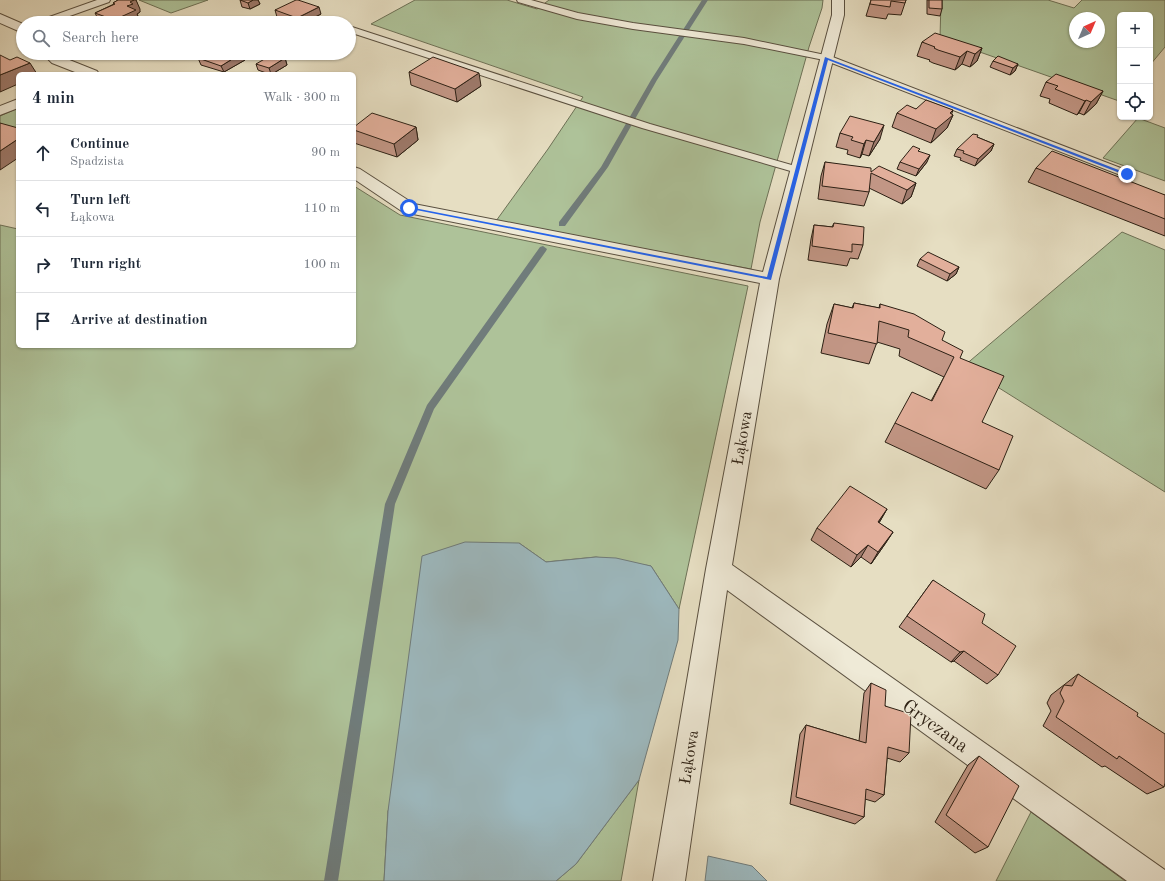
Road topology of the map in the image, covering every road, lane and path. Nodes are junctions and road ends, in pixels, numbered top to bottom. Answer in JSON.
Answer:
{"nodes":[{"id":1,"x":106,"y":0,"type":"edge"},
{"id":2,"x":521,"y":0,"type":"edge"},
{"id":3,"x":838,"y":0,"type":"edge"},
{"id":4,"x":61,"y":16,"type":"edge"},
{"id":5,"x":0,"y":18,"type":"edge"},
{"id":6,"x":16,"y":26,"type":"edge"},
{"id":7,"x":356,"y":31,"type":"edge"},
{"id":8,"x":827,"y":58,"type":"junction"},
{"id":9,"x":57,"y":60,"type":"edge"},
{"id":10,"x":85,"y":72,"type":"edge"},
{"id":11,"x":16,"y":104,"type":"edge"},
{"id":12,"x":0,"y":111,"type":"edge"},
{"id":13,"x":798,"y":170,"type":"junction"},
{"id":14,"x":356,"y":173,"type":"edge"},
{"id":15,"x":1127,"y":174,"type":"dead end"},
{"id":16,"x":770,"y":279,"type":"junction"},
{"id":17,"x":718,"y":569,"type":"junction"},
{"id":18,"x":669,"y":881,"type":"edge"},
{"id":19,"x":1154,"y":881,"type":"edge"}],
"edges":[{"from":1,"to":4,"type":"lane"},
{"from":2,"to":8,"type":"lane"},
{"from":3,"to":8,"type":"street","name":"Łąkowa"},
{"from":5,"to":6,"type":"street"},
{"from":7,"to":13,"type":"lane"},
{"from":8,"to":13,"type":"street","name":"Łąkowa"},
{"from":8,"to":15,"type":"lane"},
{"from":9,"to":10,"type":"street"},
{"from":11,"to":12,"type":"street"},
{"from":13,"to":16,"type":"street","name":"Łąkowa"},
{"from":14,"to":16,"type":"street"},
{"from":16,"to":17,"type":"street","name":"Łąkowa"},
{"from":17,"to":18,"type":"street","name":"Łąkowa"},
{"from":17,"to":19,"type":"street","name":"Gryczana"}]}
